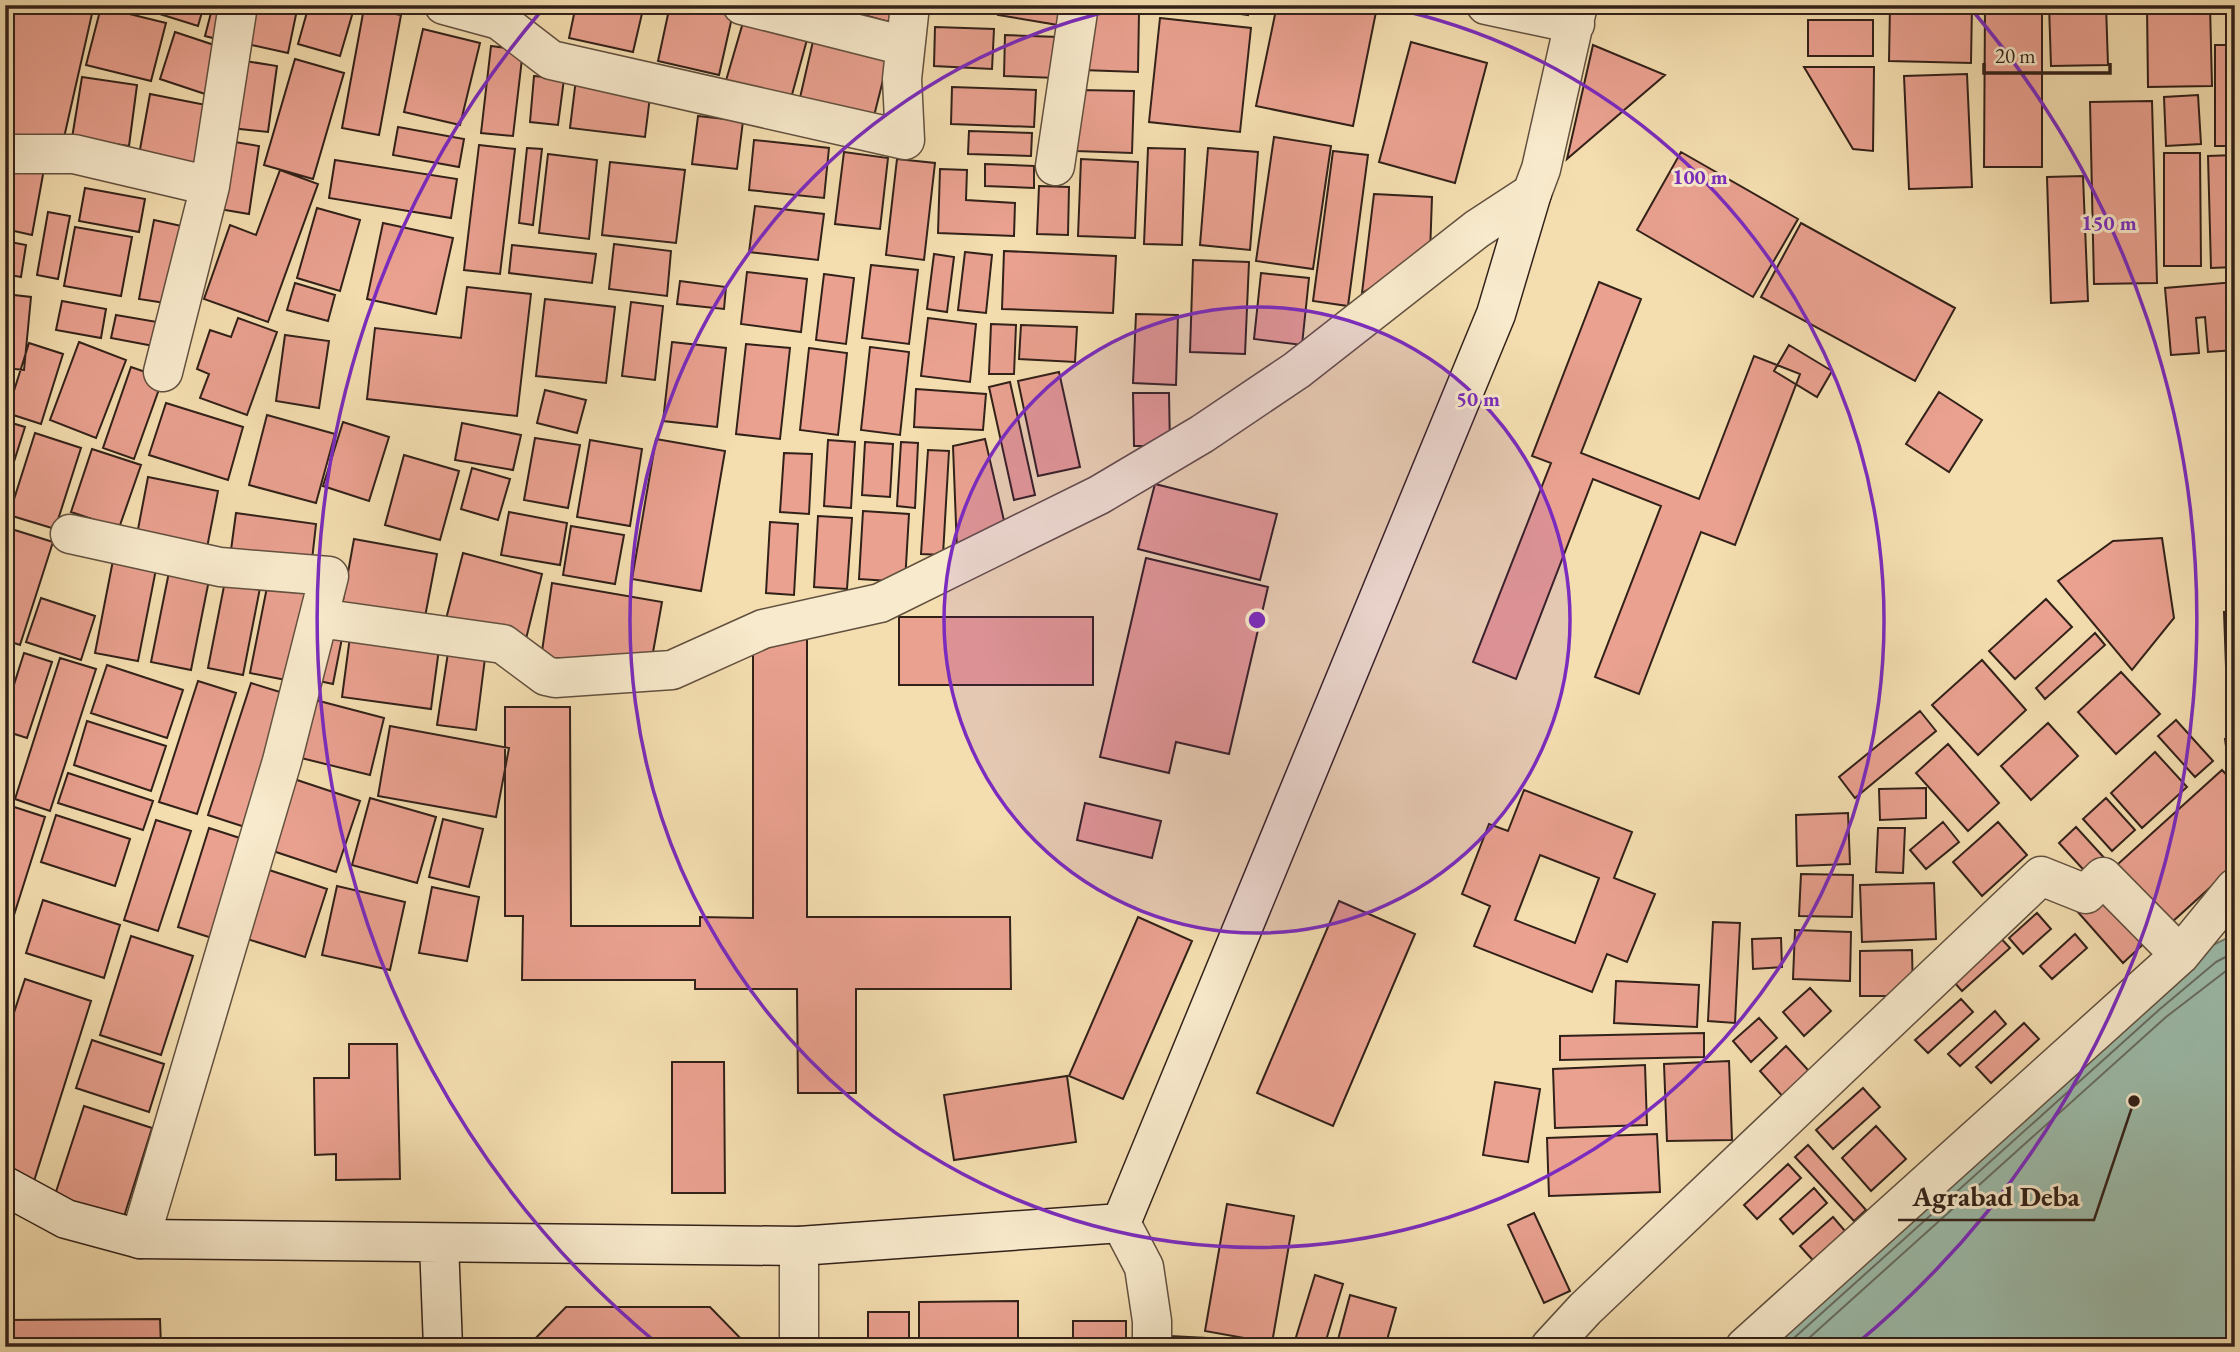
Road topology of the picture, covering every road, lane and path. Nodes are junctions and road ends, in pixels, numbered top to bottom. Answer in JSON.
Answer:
{"nodes":[{"id":1,"x":238,"y":5,"type":"edge"},
{"id":2,"x":443,"y":5,"type":"edge"},
{"id":3,"x":742,"y":5,"type":"edge"},
{"id":4,"x":909,"y":5,"type":"edge"},
{"id":5,"x":1079,"y":5,"type":"edge"},
{"id":6,"x":1486,"y":5,"type":"edge"},
{"id":7,"x":1577,"y":15,"type":"edge"},
{"id":8,"x":905,"y":46,"type":"junction"},
{"id":9,"x":5,"y":154,"type":"edge"},
{"id":10,"x":1055,"y":166,"type":"dead end"},
{"id":11,"x":210,"y":186,"type":"junction"},
{"id":12,"x":1532,"y":193,"type":"junction"},
{"id":13,"x":163,"y":372,"type":"dead end"},
{"id":14,"x":70,"y":534,"type":"dead end"},
{"id":15,"x":319,"y":618,"type":"junction"},
{"id":16,"x":2235,"y":888,"type":"edge"},
{"id":17,"x":2180,"y":955,"type":"junction"},
{"id":18,"x":5,"y":1186,"type":"edge"},
{"id":19,"x":1121,"y":1223,"type":"junction"},
{"id":20,"x":140,"y":1239,"type":"junction"},
{"id":21,"x":439,"y":1243,"type":"junction"},
{"id":22,"x":799,"y":1246,"type":"junction"},
{"id":23,"x":443,"y":1347,"type":"edge"},
{"id":24,"x":800,"y":1347,"type":"edge"},
{"id":25,"x":1152,"y":1347,"type":"edge"},
{"id":26,"x":1550,"y":1347,"type":"edge"},
{"id":27,"x":1745,"y":1347,"type":"edge"}],
"edges":[{"from":1,"to":11,"type":"street"},
{"from":2,"to":8,"type":"street"},
{"from":3,"to":8,"type":"street"},
{"from":4,"to":8,"type":"street"},
{"from":5,"to":10,"type":"street"},
{"from":6,"to":7,"type":"street"},
{"from":7,"to":12,"type":"street"},
{"from":9,"to":11,"type":"street"},
{"from":11,"to":13,"type":"street"},
{"from":12,"to":15,"type":"street"},
{"from":12,"to":19,"type":"street"},
{"from":14,"to":15,"type":"street"},
{"from":15,"to":20,"type":"street"},
{"from":16,"to":17,"type":"street"},
{"from":17,"to":26,"type":"street"},
{"from":17,"to":27,"type":"street"},
{"from":18,"to":20,"type":"street"},
{"from":19,"to":22,"type":"street"},
{"from":19,"to":25,"type":"street"},
{"from":20,"to":21,"type":"street"},
{"from":21,"to":22,"type":"street"},
{"from":21,"to":23,"type":"street"},
{"from":22,"to":24,"type":"street"}]}
